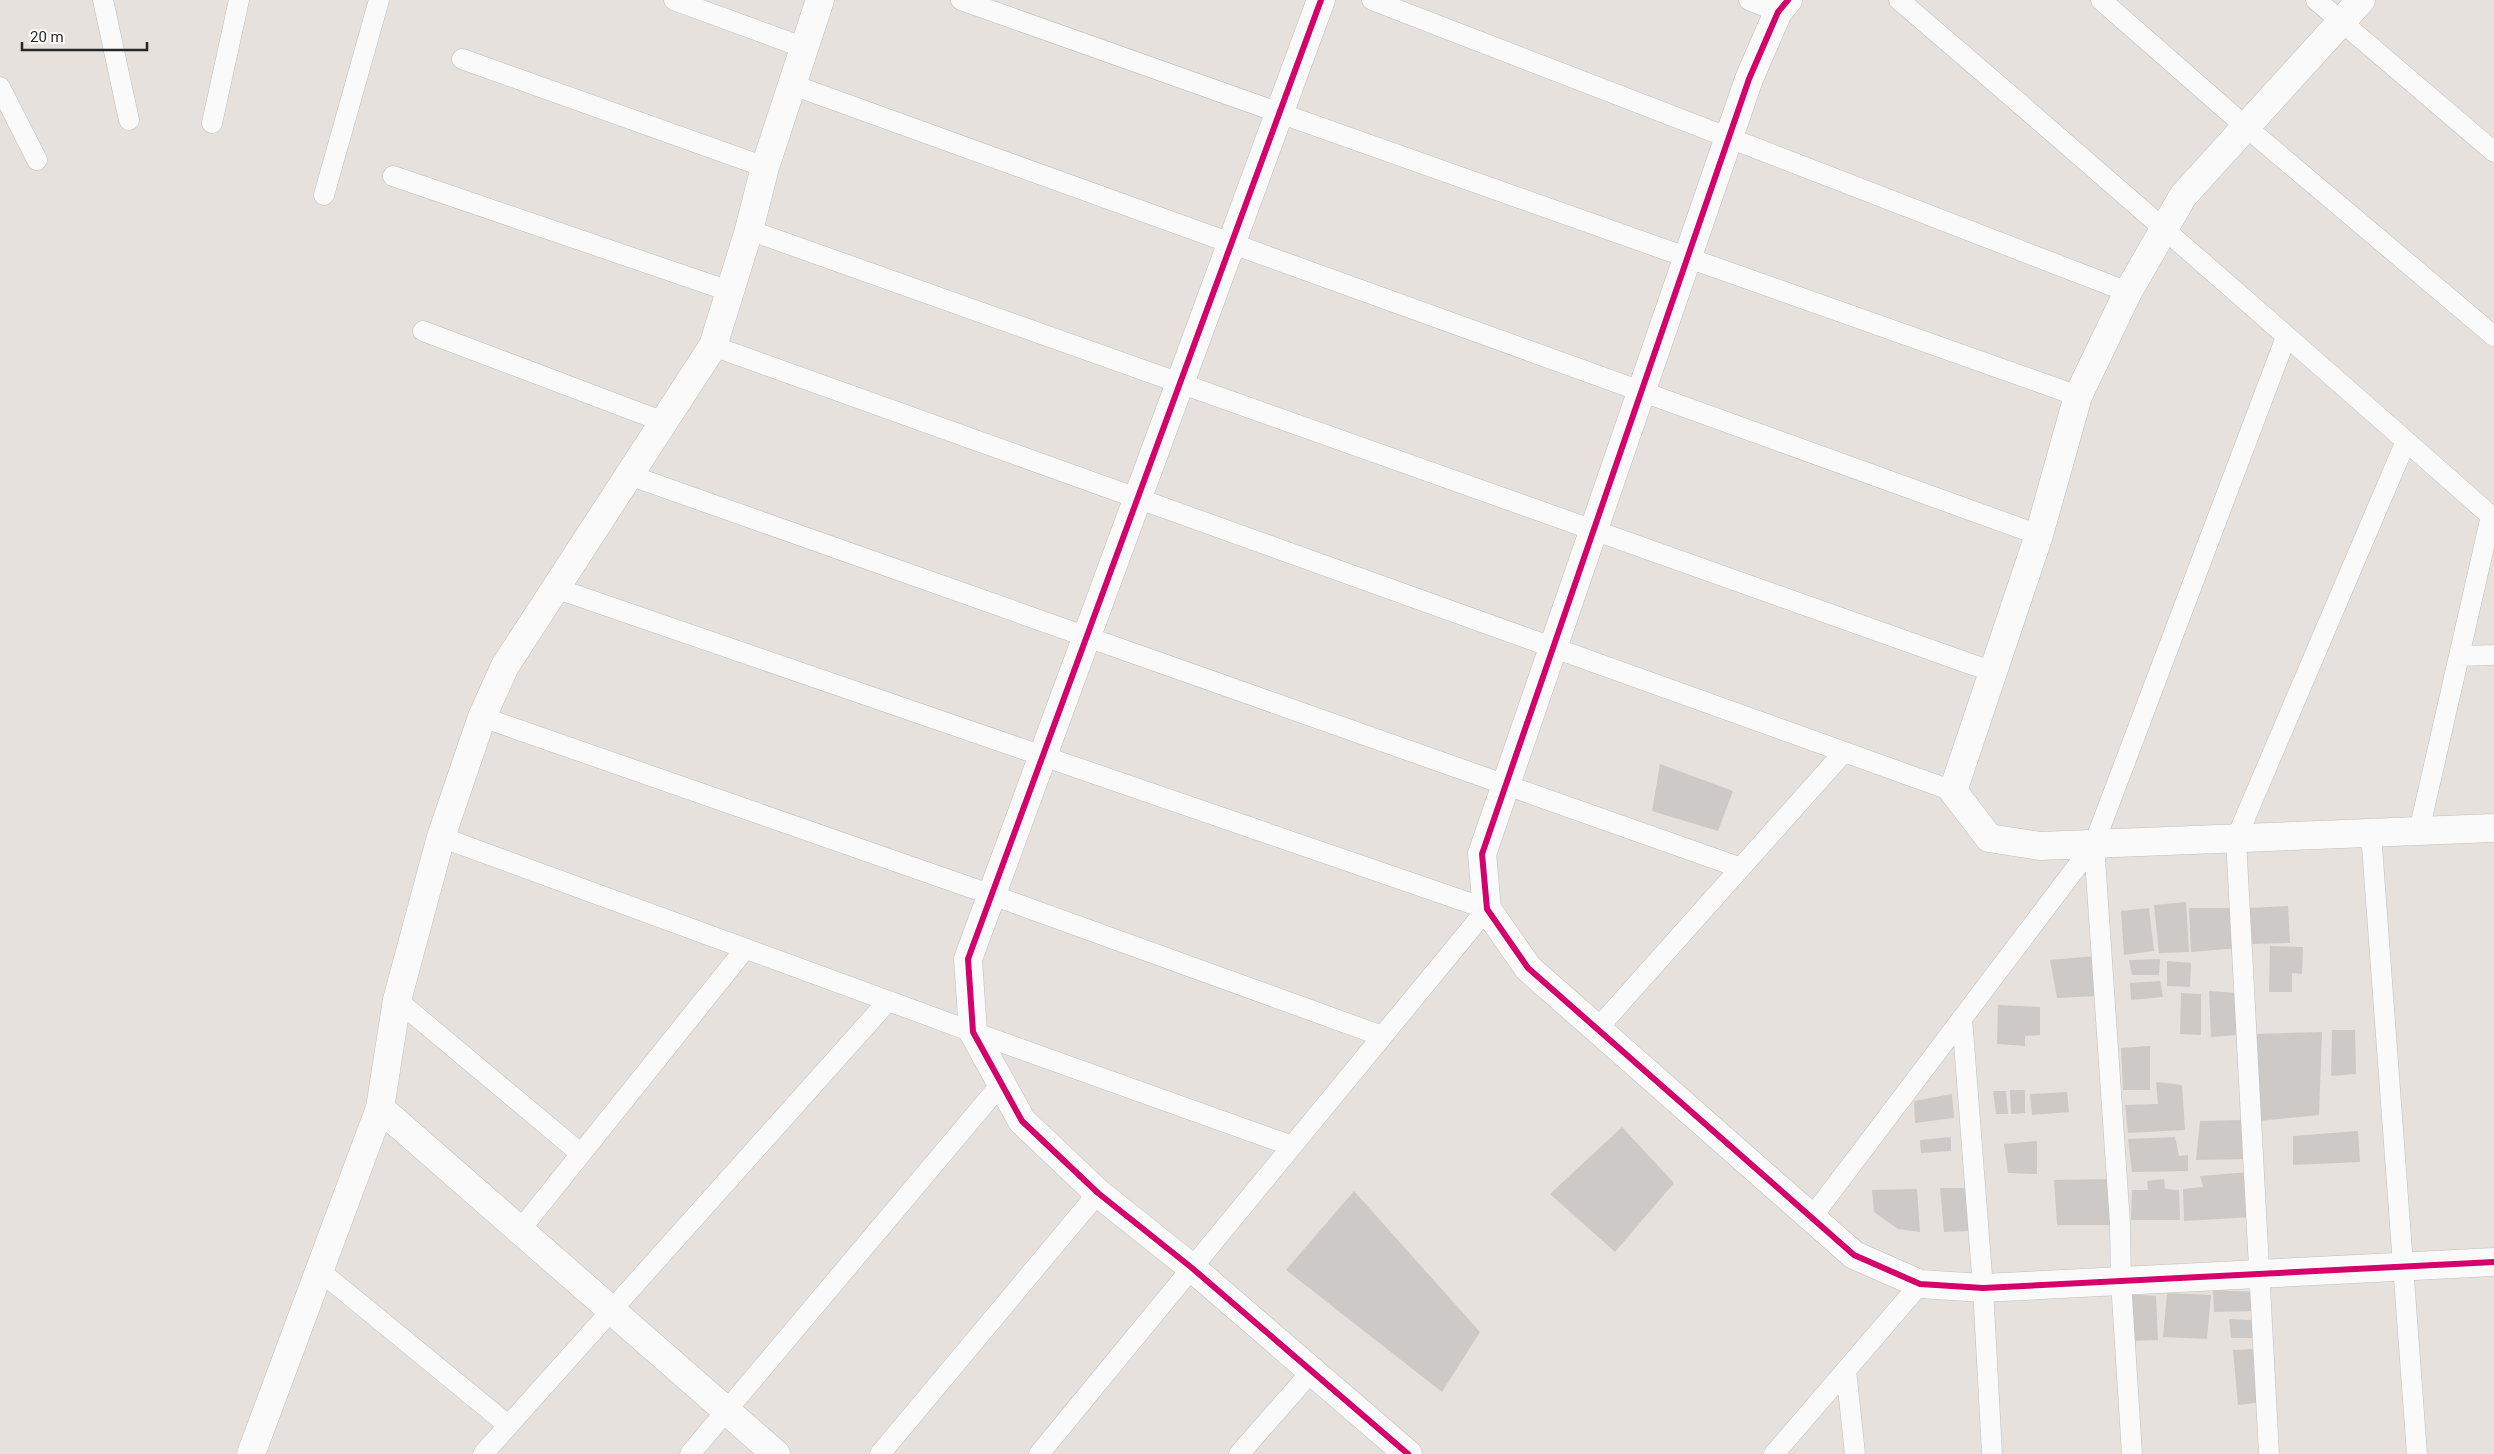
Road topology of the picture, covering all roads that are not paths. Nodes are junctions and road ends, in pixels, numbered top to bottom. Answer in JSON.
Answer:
{"nodes":[{"id":1,"x":103,"y":0,"type":"edge"},
{"id":2,"x":240,"y":0,"type":"edge"},
{"id":3,"x":379,"y":0,"type":"edge"},
{"id":4,"x":674,"y":0,"type":"edge"},
{"id":5,"x":820,"y":0,"type":"edge"},
{"id":6,"x":961,"y":0,"type":"edge"},
{"id":7,"x":1321,"y":0,"type":"edge"},
{"id":8,"x":1372,"y":0,"type":"edge"},
{"id":9,"x":1748,"y":0,"type":"edge"},
{"id":10,"x":1899,"y":0,"type":"edge"},
{"id":11,"x":2101,"y":0,"type":"edge"},
{"id":12,"x":2316,"y":0,"type":"edge"},
{"id":13,"x":2361,"y":0,"type":"edge"},
{"id":14,"x":1783,"y":6,"type":"edge"},
{"id":15,"x":2341,"y":22,"type":"junction"},
{"id":16,"x":805,"y":48,"type":"junction"},
{"id":17,"x":462,"y":59,"type":"dead end"},
{"id":18,"x":793,"y":85,"type":"junction"},
{"id":19,"x":0,"y":87,"type":"edge"},
{"id":20,"x":1280,"y":113,"type":"junction"},
{"id":21,"x":129,"y":120,"type":"dead end"},
{"id":22,"x":212,"y":122,"type":"dead end"},
{"id":23,"x":2246,"y":127,"type":"junction"},
{"id":24,"x":1729,"y":138,"type":"junction"},
{"id":25,"x":2494,"y":152,"type":"edge"},
{"id":26,"x":37,"y":160,"type":"dead end"},
{"id":27,"x":765,"y":167,"type":"junction"},
{"id":28,"x":393,"y":176,"type":"dead end"},
{"id":29,"x":324,"y":195,"type":"dead end"},
{"id":30,"x":2165,"y":228,"type":"junction"},
{"id":31,"x":749,"y":230,"type":"junction"},
{"id":32,"x":1231,"y":244,"type":"junction"},
{"id":33,"x":1688,"y":258,"type":"junction"},
{"id":34,"x":729,"y":291,"type":"junction"},
{"id":35,"x":2128,"y":292,"type":"junction"},
{"id":36,"x":423,"y":331,"type":"dead end"},
{"id":37,"x":2494,"y":336,"type":"edge"},
{"id":38,"x":2286,"y":337,"type":"junction"},
{"id":39,"x":713,"y":346,"type":"junction"},
{"id":40,"x":1180,"y":383,"type":"junction"},
{"id":41,"x":1641,"y":392,"type":"junction"},
{"id":42,"x":2078,"y":396,"type":"junction"},
{"id":43,"x":664,"y":422,"type":"junction"},
{"id":44,"x":2406,"y":441,"type":"junction"},
{"id":45,"x":629,"y":475,"type":"junction"},
{"id":46,"x":1138,"y":498,"type":"junction"},
{"id":47,"x":2493,"y":516,"type":"edge"},
{"id":48,"x":1594,"y":530,"type":"junction"},
{"id":49,"x":2040,"y":536,"type":"junction"},
{"id":50,"x":555,"y":588,"type":"junction"},
{"id":51,"x":1086,"y":637,"type":"junction"},
{"id":52,"x":1553,"y":648,"type":"junction"},
{"id":53,"x":2494,"y":655,"type":"edge"},
{"id":54,"x":2460,"y":656,"type":"junction"},
{"id":55,"x":1993,"y":672,"type":"junction"},
{"id":56,"x":482,"y":717,"type":"junction"},
{"id":57,"x":1844,"y":752,"type":"junction"},
{"id":58,"x":1042,"y":756,"type":"junction"},
{"id":59,"x":1506,"y":785,"type":"junction"},
{"id":60,"x":1953,"y":791,"type":"junction"},
{"id":61,"x":2494,"y":828,"type":"edge"},
{"id":62,"x":2419,"y":831,"type":"junction"},
{"id":63,"x":2371,"y":833,"type":"junction"},
{"id":64,"x":441,"y":837,"type":"junction"},
{"id":65,"x":2236,"y":838,"type":"junction"},
{"id":66,"x":2094,"y":844,"type":"junction"},
{"id":67,"x":1741,"y":868,"type":"junction"},
{"id":68,"x":992,"y":895,"type":"junction"},
{"id":69,"x":1487,"y":908,"type":"junction"},
{"id":70,"x":745,"y":950,"type":"junction"},
{"id":71,"x":397,"y":1000,"type":"junction"},
{"id":72,"x":888,"y":1001,"type":"junction"},
{"id":73,"x":1962,"y":1018,"type":"junction"},
{"id":74,"x":1598,"y":1028,"type":"junction"},
{"id":75,"x":973,"y":1032,"type":"junction"},
{"id":76,"x":1382,"y":1036,"type":"junction"},
{"id":77,"x":1002,"y":1083,"type":"junction"},
{"id":78,"x":380,"y":1108,"type":"junction"},
{"id":79,"x":1292,"y":1146,"type":"junction"},
{"id":80,"x":580,"y":1153,"type":"junction"},
{"id":81,"x":1098,"y":1193,"type":"junction"},
{"id":82,"x":1812,"y":1217,"type":"junction"},
{"id":83,"x":520,"y":1230,"type":"junction"},
{"id":84,"x":2494,"y":1262,"type":"edge"},
{"id":85,"x":2403,"y":1267,"type":"junction"},
{"id":86,"x":1192,"y":1268,"type":"junction"},
{"id":87,"x":320,"y":1271,"type":"junction"},
{"id":88,"x":2259,"y":1274,"type":"junction"},
{"id":89,"x":2121,"y":1281,"type":"junction"},
{"id":90,"x":1920,"y":1284,"type":"junction"},
{"id":91,"x":1983,"y":1288,"type":"junction"},
{"id":92,"x":610,"y":1310,"type":"junction"},
{"id":93,"x":1846,"y":1370,"type":"junction"},
{"id":94,"x":1312,"y":1371,"type":"junction"},
{"id":95,"x":727,"y":1411,"type":"junction"},
{"id":96,"x":508,"y":1425,"type":"junction"},
{"id":97,"x":1404,"y":1453,"type":"edge"},
{"id":98,"x":251,"y":1454,"type":"edge"},
{"id":99,"x":483,"y":1454,"type":"edge"},
{"id":100,"x":690,"y":1454,"type":"edge"},
{"id":101,"x":776,"y":1454,"type":"edge"},
{"id":102,"x":880,"y":1454,"type":"edge"},
{"id":103,"x":1040,"y":1454,"type":"edge"},
{"id":104,"x":1239,"y":1454,"type":"edge"},
{"id":105,"x":1774,"y":1454,"type":"edge"},
{"id":106,"x":1855,"y":1454,"type":"edge"},
{"id":107,"x":1992,"y":1454,"type":"edge"},
{"id":108,"x":2132,"y":1454,"type":"edge"},
{"id":109,"x":2269,"y":1454,"type":"edge"},
{"id":110,"x":2417,"y":1454,"type":"edge"}],
"edges":[{"from":1,"to":21,"type":"lane"},
{"from":2,"to":22,"type":"lane"},
{"from":3,"to":29,"type":"lane"},
{"from":4,"to":16,"type":"lane"},
{"from":5,"to":16,"type":"street"},
{"from":6,"to":20,"type":"lane"},
{"from":7,"to":20,"type":"street"},
{"from":8,"to":24,"type":"lane"},
{"from":9,"to":14,"type":"lane"},
{"from":10,"to":30,"type":"lane"},
{"from":11,"to":23,"type":"lane"},
{"from":12,"to":15,"type":"lane"},
{"from":13,"to":15,"type":"street"},
{"from":14,"to":24,"type":"street"},
{"from":15,"to":23,"type":"street"},
{"from":15,"to":25,"type":"lane"},
{"from":16,"to":18,"type":"street"},
{"from":17,"to":27,"type":"lane"},
{"from":18,"to":27,"type":"street"},
{"from":18,"to":32,"type":"lane"},
{"from":19,"to":26,"type":"lane"},
{"from":20,"to":32,"type":"street"},
{"from":20,"to":33,"type":"lane"},
{"from":23,"to":30,"type":"street"},
{"from":23,"to":37,"type":"lane"},
{"from":24,"to":33,"type":"street"},
{"from":24,"to":35,"type":"lane"},
{"from":27,"to":31,"type":"street"},
{"from":28,"to":34,"type":"lane"},
{"from":30,"to":35,"type":"street"},
{"from":30,"to":38,"type":"lane"},
{"from":31,"to":34,"type":"street"},
{"from":31,"to":40,"type":"lane"},
{"from":32,"to":40,"type":"street"},
{"from":32,"to":41,"type":"lane"},
{"from":33,"to":41,"type":"street"},
{"from":33,"to":42,"type":"lane"},
{"from":34,"to":39,"type":"street"},
{"from":35,"to":42,"type":"street"},
{"from":36,"to":43,"type":"lane"},
{"from":38,"to":44,"type":"lane"},
{"from":38,"to":66,"type":"lane"},
{"from":39,"to":43,"type":"street"},
{"from":39,"to":46,"type":"lane"},
{"from":40,"to":46,"type":"street"},
{"from":40,"to":48,"type":"lane"},
{"from":41,"to":48,"type":"street"},
{"from":41,"to":49,"type":"lane"},
{"from":42,"to":49,"type":"street"},
{"from":43,"to":45,"type":"street"},
{"from":44,"to":47,"type":"lane"},
{"from":44,"to":65,"type":"lane"},
{"from":45,"to":50,"type":"street"},
{"from":45,"to":51,"type":"lane"},
{"from":46,"to":51,"type":"street"},
{"from":46,"to":52,"type":"lane"},
{"from":47,"to":54,"type":"lane"},
{"from":48,"to":52,"type":"street"},
{"from":48,"to":55,"type":"lane"},
{"from":49,"to":55,"type":"street"},
{"from":50,"to":56,"type":"street"},
{"from":50,"to":58,"type":"lane"},
{"from":51,"to":58,"type":"street"},
{"from":51,"to":59,"type":"lane"},
{"from":52,"to":57,"type":"lane"},
{"from":52,"to":59,"type":"street"},
{"from":53,"to":54,"type":"lane"},
{"from":54,"to":62,"type":"lane"},
{"from":55,"to":60,"type":"street"},
{"from":56,"to":64,"type":"street"},
{"from":56,"to":68,"type":"lane"},
{"from":57,"to":60,"type":"lane"},
{"from":57,"to":67,"type":"lane"},
{"from":58,"to":68,"type":"street"},
{"from":58,"to":69,"type":"lane"},
{"from":59,"to":67,"type":"lane"},
{"from":59,"to":69,"type":"street"},
{"from":60,"to":66,"type":"street"},
{"from":61,"to":62,"type":"street"},
{"from":62,"to":63,"type":"street"},
{"from":63,"to":65,"type":"street"},
{"from":63,"to":85,"type":"lane"},
{"from":64,"to":70,"type":"lane"},
{"from":64,"to":71,"type":"street"},
{"from":65,"to":66,"type":"street"},
{"from":65,"to":88,"type":"lane"},
{"from":66,"to":73,"type":"lane"},
{"from":66,"to":89,"type":"lane"},
{"from":67,"to":74,"type":"lane"},
{"from":68,"to":75,"type":"street"},
{"from":68,"to":76,"type":"lane"},
{"from":69,"to":74,"type":"street"},
{"from":69,"to":76,"type":"lane"},
{"from":70,"to":72,"type":"lane"},
{"from":70,"to":80,"type":"lane"},
{"from":71,"to":78,"type":"street"},
{"from":71,"to":80,"type":"lane"},
{"from":72,"to":75,"type":"lane"},
{"from":72,"to":92,"type":"lane"},
{"from":73,"to":82,"type":"lane"},
{"from":73,"to":91,"type":"lane"},
{"from":74,"to":82,"type":"street"},
{"from":75,"to":77,"type":"street"},
{"from":75,"to":79,"type":"lane"},
{"from":76,"to":79,"type":"lane"},
{"from":77,"to":81,"type":"street"},
{"from":77,"to":95,"type":"lane"},
{"from":78,"to":83,"type":"street"},
{"from":78,"to":87,"type":"street"},
{"from":79,"to":86,"type":"lane"},
{"from":80,"to":83,"type":"lane"},
{"from":81,"to":86,"type":"street"},
{"from":81,"to":102,"type":"lane"},
{"from":82,"to":90,"type":"street"},
{"from":83,"to":92,"type":"street"},
{"from":84,"to":85,"type":"street"},
{"from":85,"to":88,"type":"street"},
{"from":85,"to":110,"type":"lane"},
{"from":86,"to":94,"type":"street"},
{"from":86,"to":103,"type":"lane"},
{"from":87,"to":96,"type":"lane"},
{"from":87,"to":98,"type":"street"},
{"from":88,"to":89,"type":"street"},
{"from":88,"to":109,"type":"lane"},
{"from":89,"to":91,"type":"street"},
{"from":89,"to":108,"type":"lane"},
{"from":90,"to":91,"type":"street"},
{"from":90,"to":93,"type":"lane"},
{"from":91,"to":107,"type":"lane"},
{"from":92,"to":95,"type":"street"},
{"from":92,"to":96,"type":"lane"},
{"from":93,"to":105,"type":"lane"},
{"from":93,"to":106,"type":"lane"},
{"from":94,"to":97,"type":"street"},
{"from":94,"to":104,"type":"lane"},
{"from":95,"to":100,"type":"lane"},
{"from":95,"to":101,"type":"street"},
{"from":96,"to":99,"type":"lane"}]}
